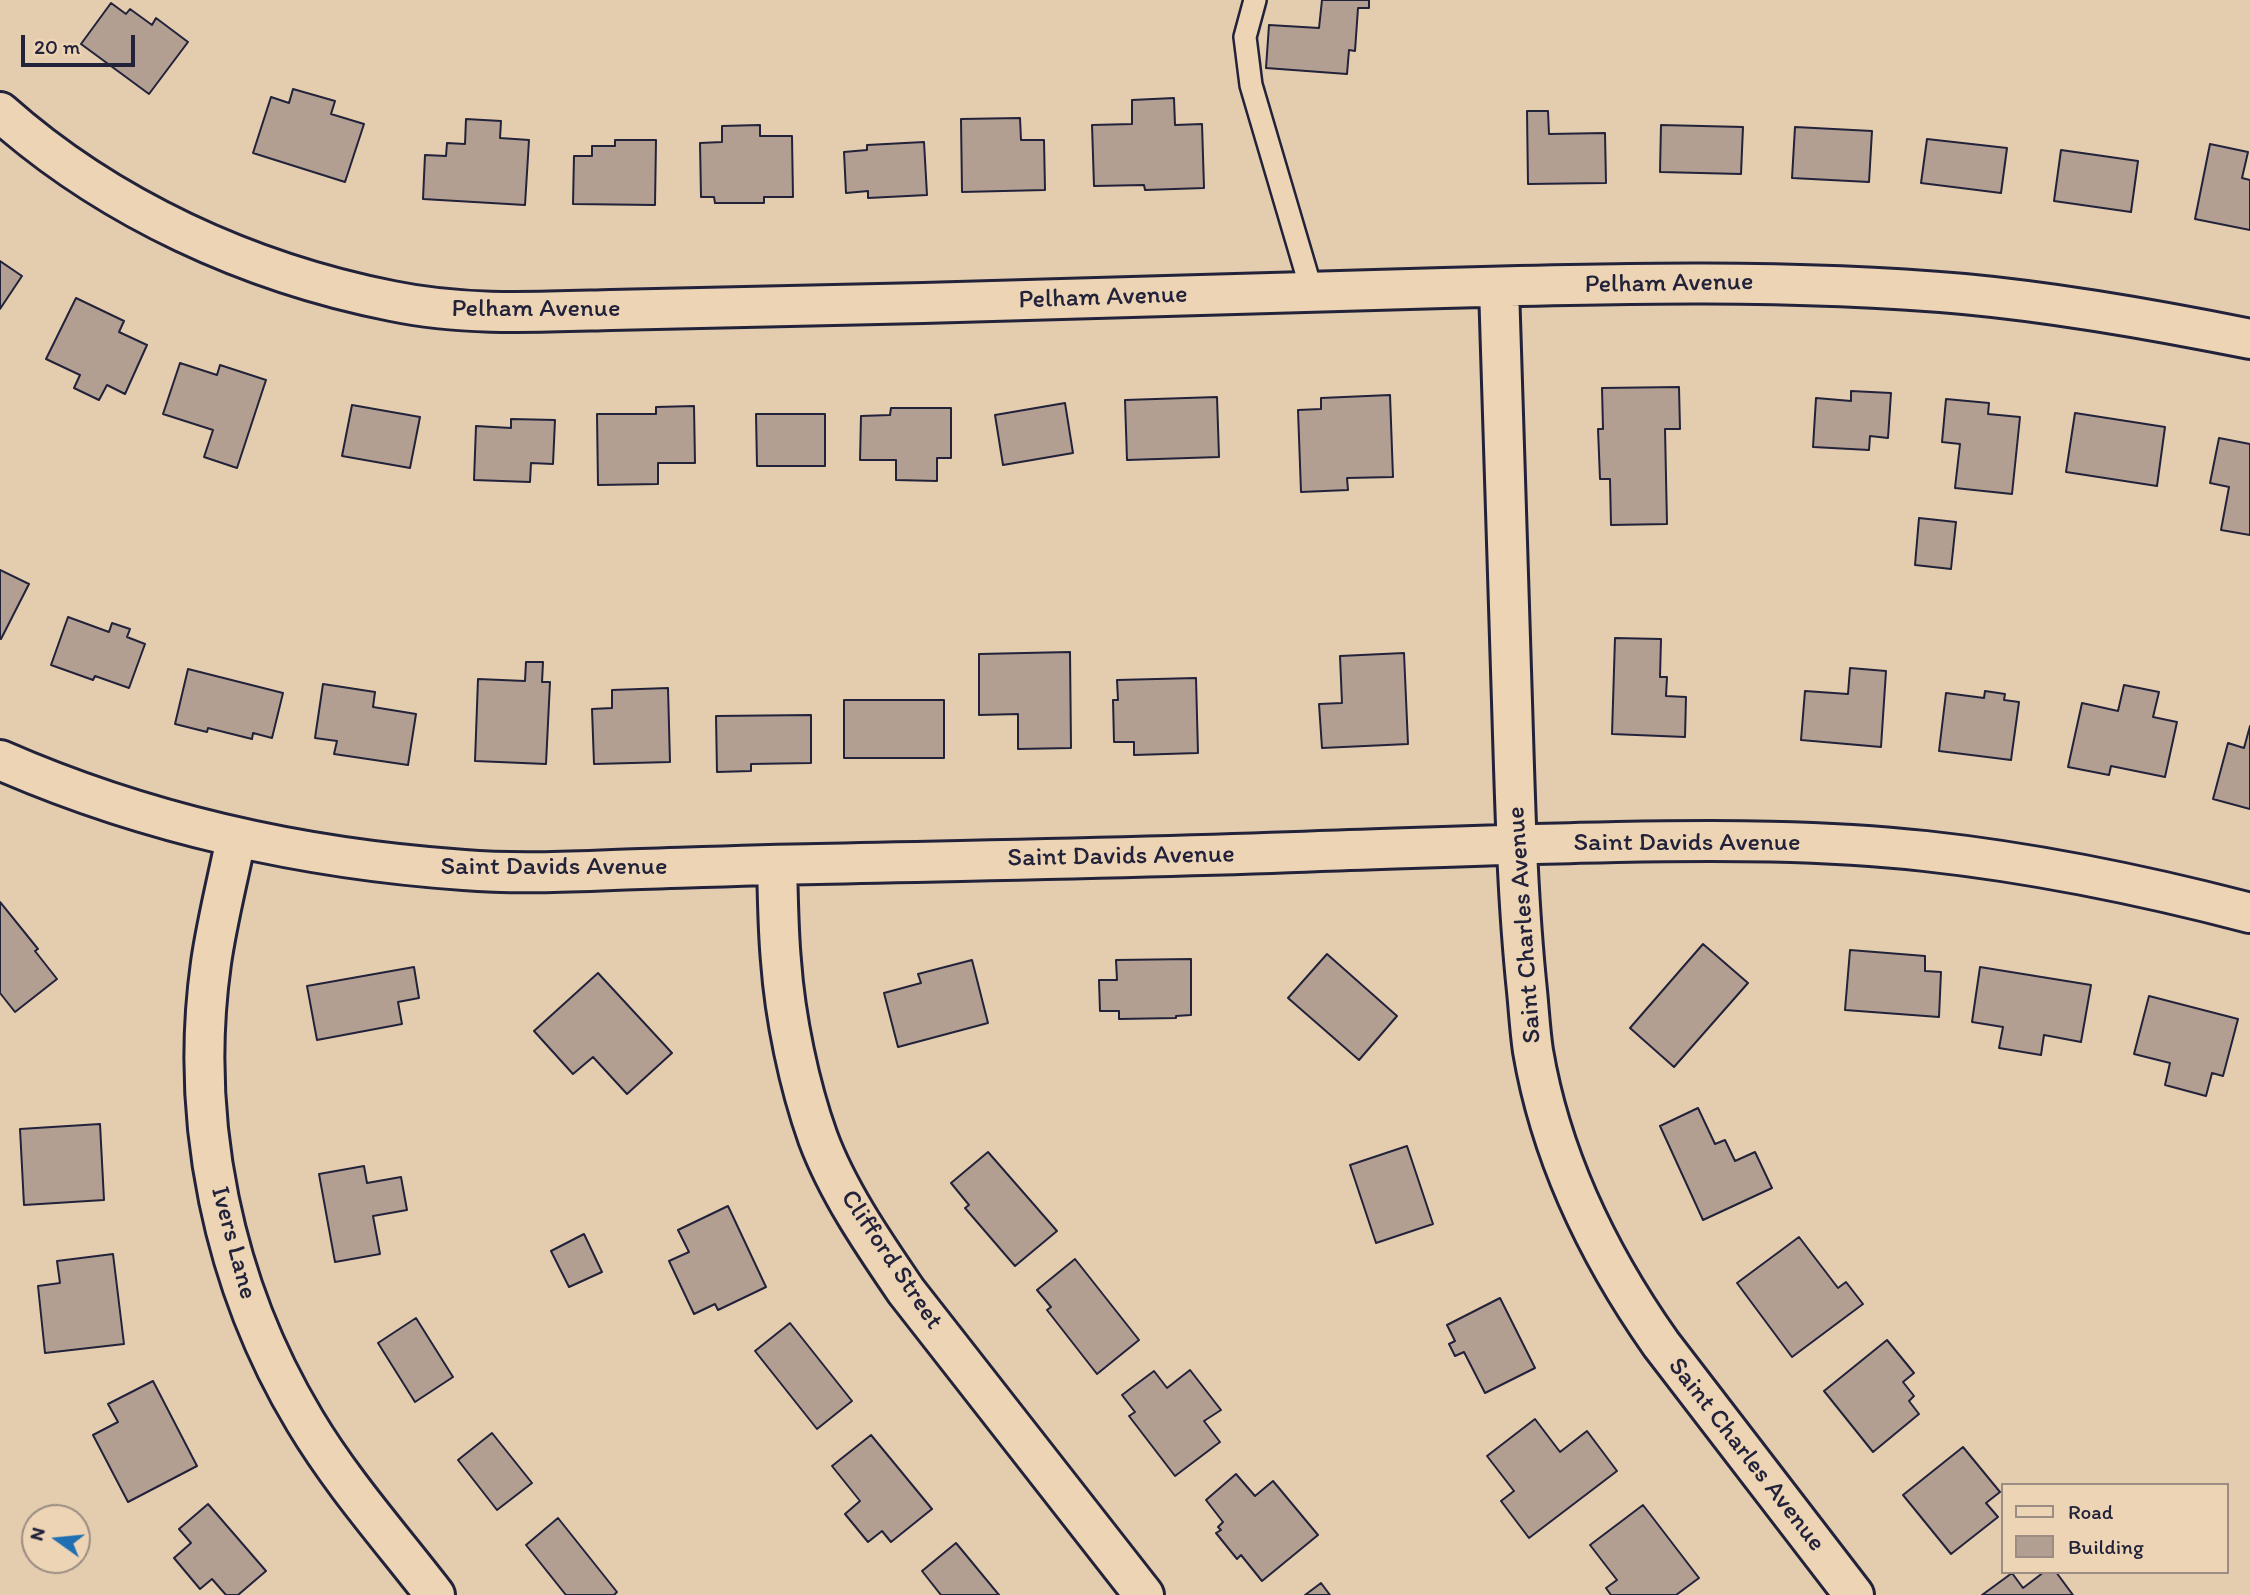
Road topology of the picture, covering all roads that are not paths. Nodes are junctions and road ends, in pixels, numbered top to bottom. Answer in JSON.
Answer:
{"nodes":[{"id":1,"x":1255,"y":0,"type":"edge"},
{"id":2,"x":0,"y":112,"type":"edge"},
{"id":3,"x":1499,"y":287,"type":"junction"},
{"id":4,"x":1312,"y":292,"type":"junction"},
{"id":5,"x":2250,"y":339,"type":"edge"},
{"id":6,"x":0,"y":760,"type":"edge"},
{"id":7,"x":236,"y":838,"type":"junction"},
{"id":8,"x":1516,"y":844,"type":"junction"},
{"id":9,"x":777,"y":864,"type":"junction"},
{"id":10,"x":2250,"y":913,"type":"edge"},
{"id":11,"x":435,"y":1595,"type":"edge"},
{"id":12,"x":1144,"y":1595,"type":"edge"},
{"id":13,"x":1854,"y":1595,"type":"edge"}],
"edges":[{"from":1,"to":4,"type":"lane"},
{"from":2,"to":4,"type":"street","name":"Pelham Avenue"},
{"from":3,"to":4,"type":"street","name":"Pelham Avenue"},
{"from":3,"to":5,"type":"street","name":"Pelham Avenue"},
{"from":3,"to":8,"type":"street","name":"Saint Charles Avenue"},
{"from":6,"to":7,"type":"street","name":"Saint Davids Avenue"},
{"from":7,"to":9,"type":"street","name":"Saint Davids Avenue"},
{"from":7,"to":11,"type":"street","name":"Ivers Lane"},
{"from":8,"to":9,"type":"street","name":"Saint Davids Avenue"},
{"from":8,"to":10,"type":"street","name":"Saint Davids Avenue"},
{"from":8,"to":13,"type":"street","name":"Saint Charles Avenue"},
{"from":9,"to":12,"type":"street","name":"Clifford Street"}]}
